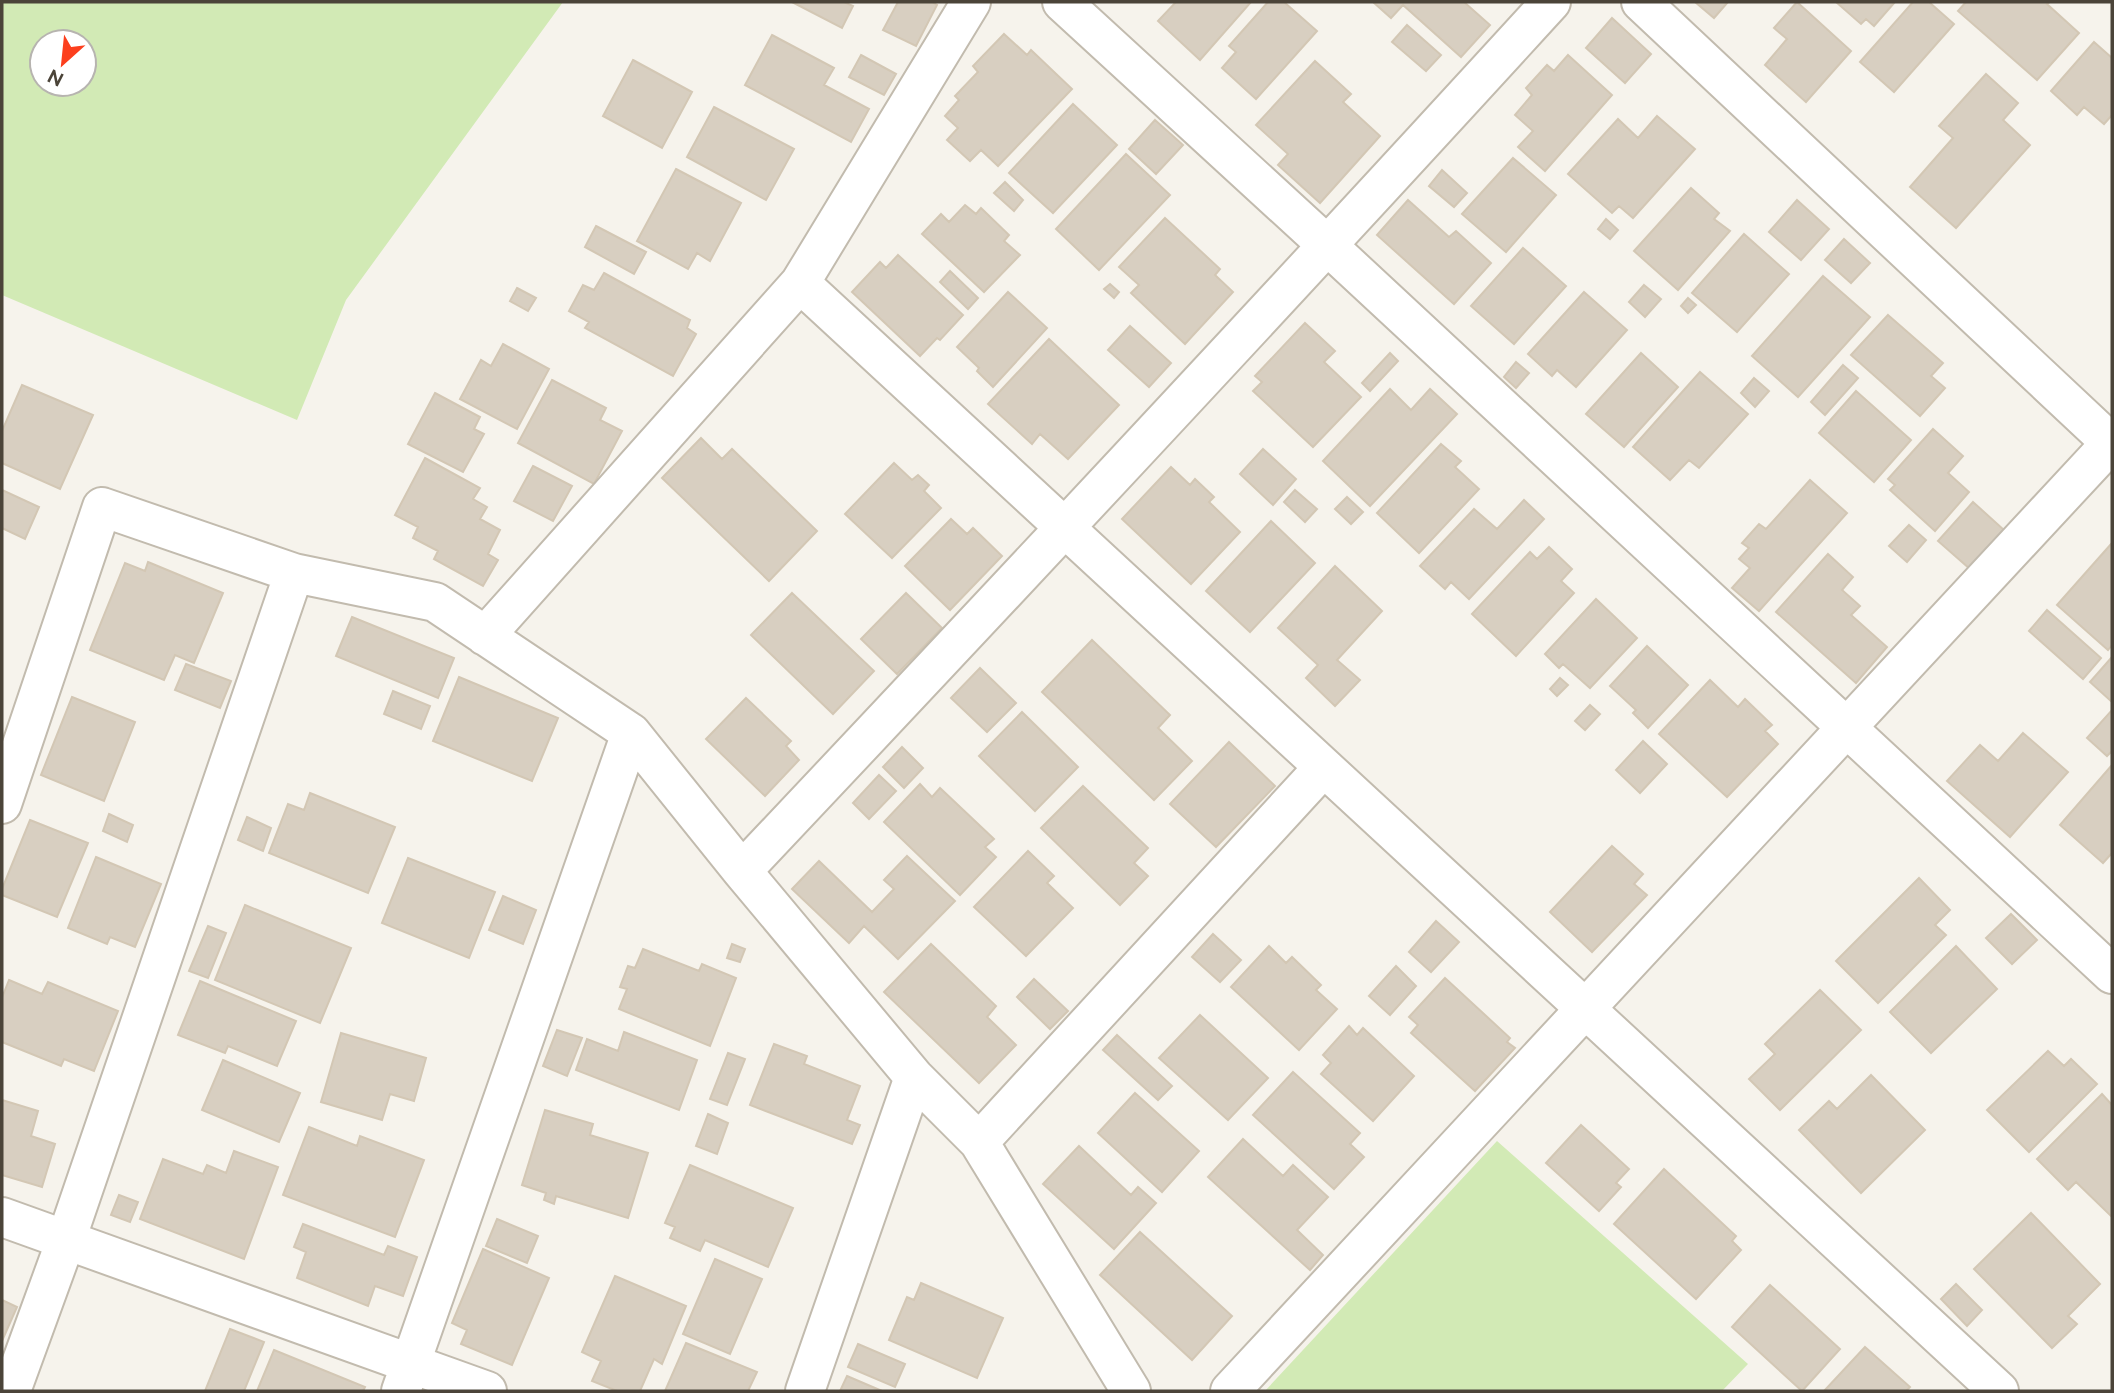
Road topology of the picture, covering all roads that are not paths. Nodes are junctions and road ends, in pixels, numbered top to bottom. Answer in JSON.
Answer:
{"nodes":[{"id":1,"x":971,"y":2,"type":"edge"},
{"id":2,"x":1062,"y":2,"type":"edge"},
{"id":3,"x":1551,"y":2,"type":"edge"},
{"id":4,"x":1642,"y":2,"type":"edge"},
{"id":5,"x":1328,"y":246,"type":"junction"},
{"id":6,"x":800,"y":283,"type":"junction"},
{"id":7,"x":2112,"y":443,"type":"edge"},
{"id":8,"x":1065,"y":529,"type":"junction"},
{"id":9,"x":294,"y":573,"type":"junction"},
{"id":10,"x":485,"y":636,"type":"junction"},
{"id":11,"x":1847,"y":728,"type":"junction"},
{"id":12,"x":631,"y":733,"type":"junction"},
{"id":13,"x":1323,"y":768,"type":"junction"},
{"id":14,"x":2,"y":804,"type":"edge"},
{"id":15,"x":742,"y":871,"type":"junction"},
{"id":16,"x":2112,"y":974,"type":"edge"},
{"id":17,"x":1585,"y":1010,"type":"junction"},
{"id":18,"x":915,"y":1077,"type":"junction"},
{"id":19,"x":979,"y":1142,"type":"junction"},
{"id":20,"x":2,"y":1217,"type":"edge"},
{"id":21,"x":66,"y":1240,"type":"junction"},
{"id":22,"x":406,"y":1377,"type":"edge"},
{"id":23,"x":11,"y":1391,"type":"edge"},
{"id":24,"x":487,"y":1391,"type":"edge"},
{"id":25,"x":805,"y":1391,"type":"edge"},
{"id":26,"x":1131,"y":1391,"type":"edge"},
{"id":27,"x":1230,"y":1391,"type":"edge"},
{"id":28,"x":1999,"y":1391,"type":"edge"}],
"edges":[{"from":1,"to":6,"type":"street"},
{"from":2,"to":5,"type":"street"},
{"from":3,"to":5,"type":"street"},
{"from":4,"to":7,"type":"street"},
{"from":5,"to":8,"type":"street"},
{"from":5,"to":11,"type":"street"},
{"from":6,"to":8,"type":"street"},
{"from":6,"to":10,"type":"street"},
{"from":7,"to":11,"type":"street"},
{"from":8,"to":13,"type":"street"},
{"from":8,"to":15,"type":"street"},
{"from":9,"to":10,"type":"street"},
{"from":9,"to":14,"type":"street"},
{"from":9,"to":21,"type":"street"},
{"from":10,"to":12,"type":"street"},
{"from":11,"to":16,"type":"street"},
{"from":11,"to":17,"type":"street"},
{"from":12,"to":15,"type":"street"},
{"from":12,"to":22,"type":"street"},
{"from":13,"to":17,"type":"street"},
{"from":13,"to":19,"type":"street"},
{"from":15,"to":18,"type":"street"},
{"from":17,"to":27,"type":"street"},
{"from":17,"to":28,"type":"street"},
{"from":18,"to":19,"type":"street"},
{"from":18,"to":25,"type":"street"},
{"from":19,"to":26,"type":"street"},
{"from":20,"to":21,"type":"street"},
{"from":21,"to":22,"type":"street"},
{"from":21,"to":23,"type":"street"},
{"from":22,"to":24,"type":"street"}]}
